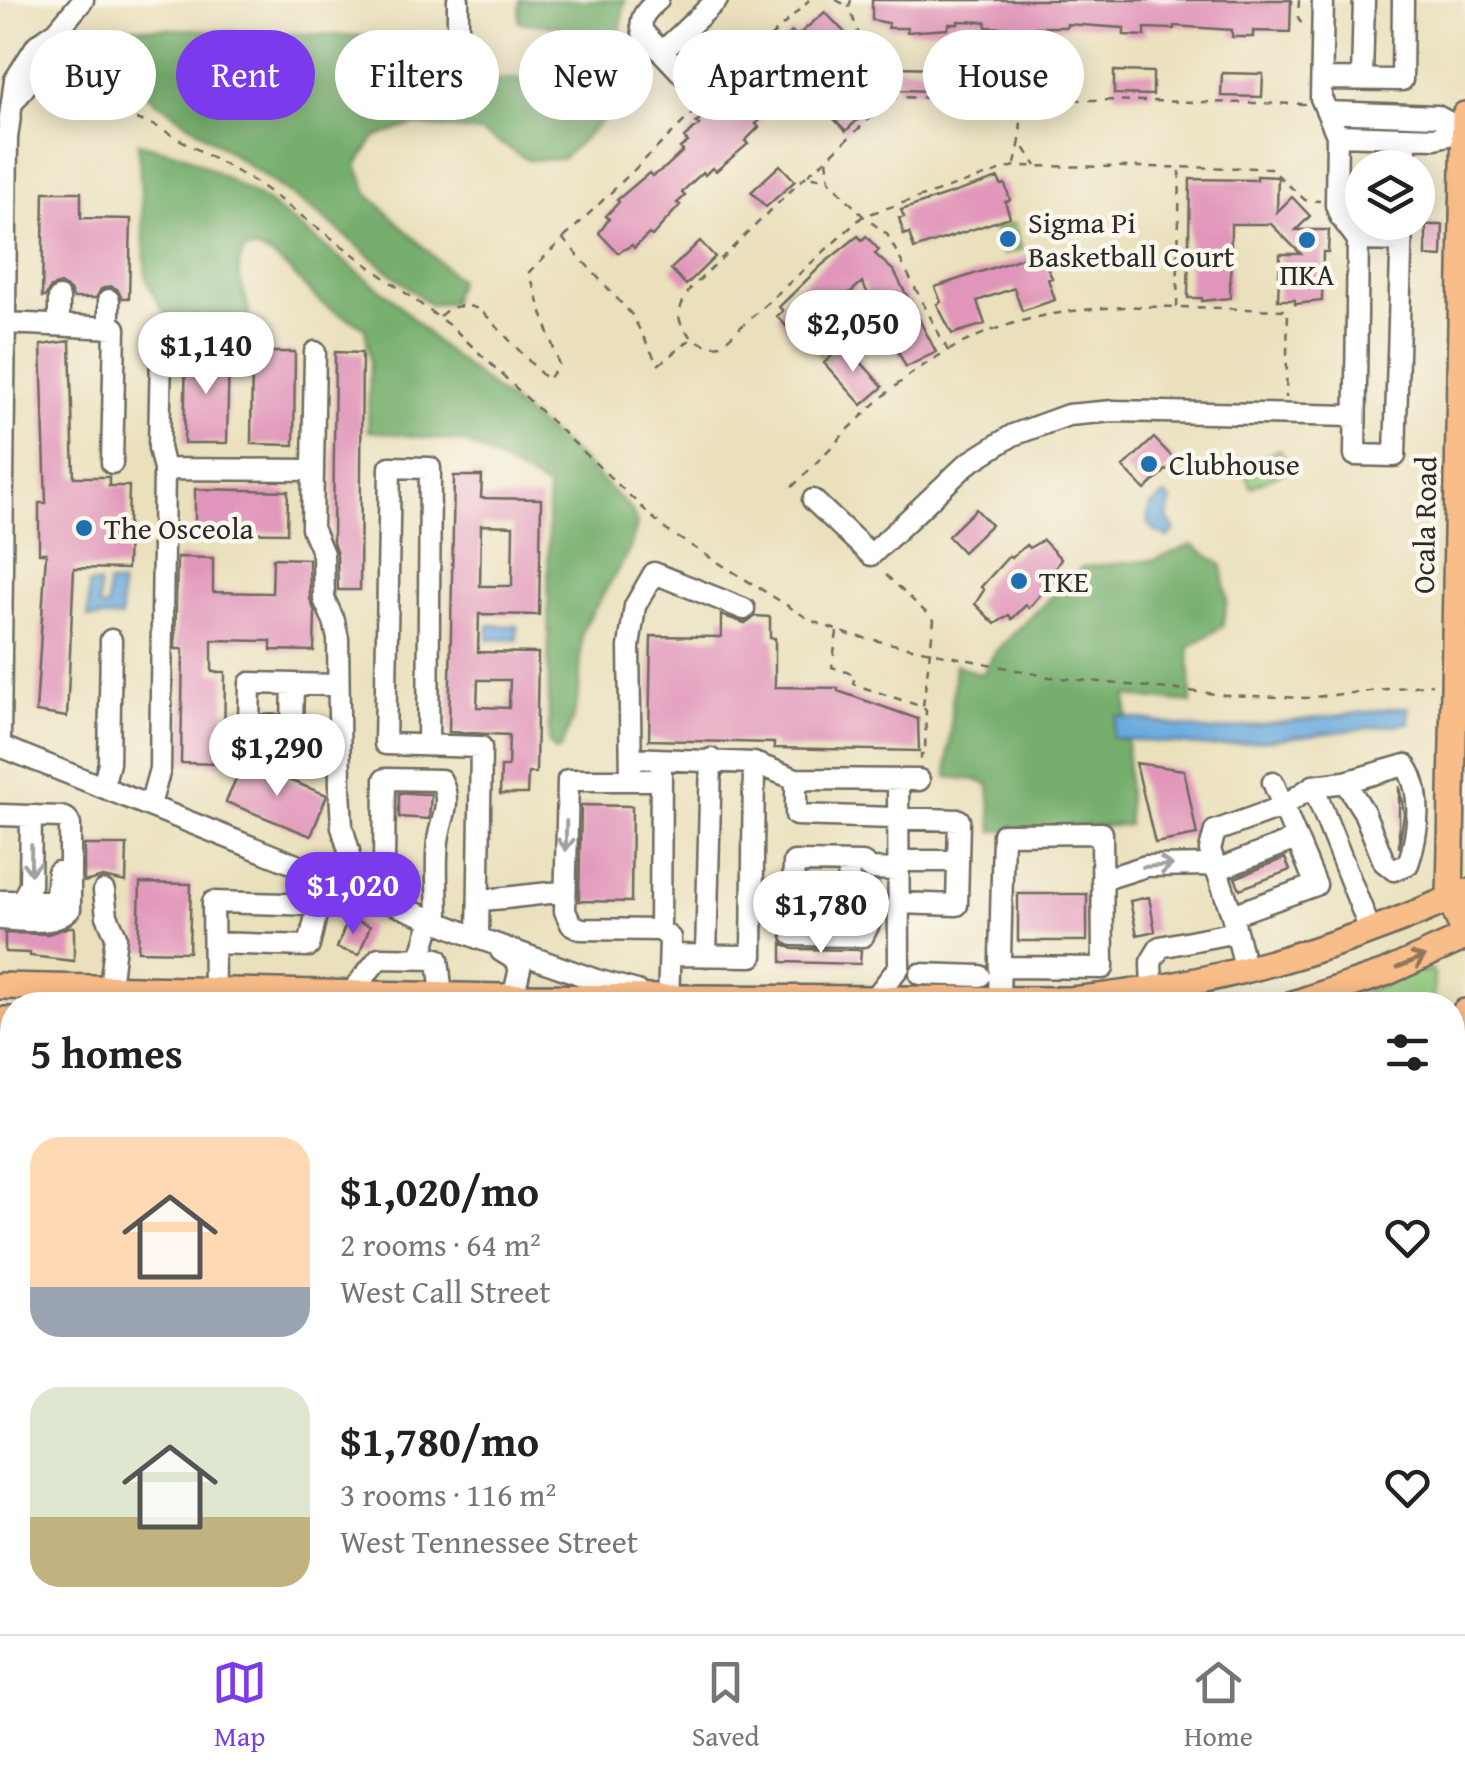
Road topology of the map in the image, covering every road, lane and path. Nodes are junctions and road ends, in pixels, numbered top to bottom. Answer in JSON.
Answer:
{"nodes":[{"id":1,"x":83,"y":0,"type":"edge"},
{"id":2,"x":458,"y":0,"type":"edge"},
{"id":3,"x":658,"y":0,"type":"edge"},
{"id":4,"x":717,"y":0,"type":"edge"},
{"id":5,"x":809,"y":0,"type":"edge"},
{"id":6,"x":836,"y":0,"type":"edge"},
{"id":7,"x":851,"y":0,"type":"edge"},
{"id":8,"x":1323,"y":0,"type":"edge"},
{"id":9,"x":1364,"y":0,"type":"edge"},
{"id":10,"x":1403,"y":0,"type":"edge"},
{"id":11,"x":850,"y":7,"type":"junction"},
{"id":12,"x":458,"y":30,"type":"edge"},
{"id":13,"x":858,"y":30,"type":"edge"},
{"id":14,"x":662,"y":52,"type":"junction"},
{"id":15,"x":673,"y":64,"type":"edge"},
{"id":16,"x":1322,"y":78,"type":"junction"},
{"id":17,"x":1362,"y":79,"type":"junction"},
{"id":18,"x":8,"y":97,"type":"edge"},
{"id":19,"x":1084,"y":100,"type":"edge"},
{"id":20,"x":1319,"y":108,"type":"junction"},
{"id":21,"x":1465,"y":115,"type":"edge"},
{"id":22,"x":139,"y":120,"type":"edge"},
{"id":23,"x":868,"y":120,"type":"edge"},
{"id":24,"x":1020,"y":120,"type":"edge"},
{"id":25,"x":1465,"y":131,"type":"edge"},
{"id":26,"x":1337,"y":135,"type":"junction"},
{"id":27,"x":1407,"y":137,"type":"junction"},
{"id":28,"x":1020,"y":142,"type":"junction"},
{"id":29,"x":1406,"y":150,"type":"edge"},
{"id":30,"x":827,"y":158,"type":"junction"},
{"id":31,"x":1015,"y":166,"type":"junction"},
{"id":32,"x":1036,"y":166,"type":"junction"},
{"id":33,"x":1180,"y":167,"type":"junction"},
{"id":34,"x":806,"y":176,"type":"junction"},
{"id":35,"x":829,"y":180,"type":"junction"},
{"id":36,"x":1326,"y":201,"type":"dead end"},
{"id":37,"x":863,"y":216,"type":"junction"},
{"id":38,"x":1345,"y":223,"type":"edge"},
{"id":39,"x":562,"y":240,"type":"junction"},
{"id":40,"x":1358,"y":240,"type":"edge"},
{"id":41,"x":1402,"y":240,"type":"edge"},
{"id":42,"x":3,"y":265,"type":"edge"},
{"id":43,"x":59,"y":298,"type":"dead end"},
{"id":44,"x":109,"y":300,"type":"dead end"},
{"id":45,"x":1176,"y":308,"type":"junction"},
{"id":46,"x":438,"y":318,"type":"junction"},
{"id":47,"x":6,"y":323,"type":"junction"},
{"id":48,"x":59,"y":326,"type":"junction"},
{"id":49,"x":109,"y":328,"type":"junction"},
{"id":50,"x":692,"y":338,"type":"junction"},
{"id":51,"x":161,"y":351,"type":"dead end"},
{"id":52,"x":948,"y":351,"type":"junction"},
{"id":53,"x":315,"y":352,"type":"dead end"},
{"id":54,"x":1286,"y":414,"type":"junction"},
{"id":55,"x":1355,"y":416,"type":"junction"},
{"id":56,"x":2,"y":443,"type":"edge"},
{"id":57,"x":112,"y":463,"type":"dead end"},
{"id":58,"x":164,"y":468,"type":"junction"},
{"id":59,"x":313,"y":470,"type":"junction"},
{"id":60,"x":792,"y":487,"type":"dead end"},
{"id":61,"x":813,"y":500,"type":"dead end"},
{"id":62,"x":886,"y":574,"type":"dead end"},
{"id":63,"x":2,"y":607,"type":"edge"},
{"id":64,"x":744,"y":608,"type":"dead end"},
{"id":65,"x":837,"y":632,"type":"junction"},
{"id":66,"x":111,"y":640,"type":"dead end"},
{"id":67,"x":930,"y":650,"type":"junction"},
{"id":68,"x":293,"y":684,"type":"dead end"},
{"id":69,"x":1459,"y":685,"type":"edge"},
{"id":70,"x":338,"y":686,"type":"junction"},
{"id":71,"x":923,"y":706,"type":"junction"},
{"id":72,"x":0,"y":742,"type":"edge"},
{"id":73,"x":428,"y":745,"type":"junction"},
{"id":74,"x":631,"y":758,"type":"junction"},
{"id":75,"x":711,"y":760,"type":"junction"},
{"id":76,"x":754,"y":763,"type":"junction"},
{"id":77,"x":661,"y":769,"type":"junction"},
{"id":78,"x":796,"y":779,"type":"junction"},
{"id":79,"x":631,"y":780,"type":"junction"},
{"id":80,"x":909,"y":780,"type":"junction"},
{"id":81,"x":1273,"y":782,"type":"dead end"},
{"id":82,"x":1345,"y":782,"type":"junction"},
{"id":83,"x":103,"y":786,"type":"junction"},
{"id":84,"x":1314,"y":786,"type":"junction"},
{"id":85,"x":150,"y":804,"type":"junction"},
{"id":86,"x":1282,"y":807,"type":"junction"},
{"id":87,"x":0,"y":815,"type":"edge"},
{"id":88,"x":37,"y":816,"type":"junction"},
{"id":89,"x":898,"y":818,"type":"junction"},
{"id":90,"x":1296,"y":839,"type":"junction"},
{"id":91,"x":958,"y":860,"type":"junction"},
{"id":92,"x":849,"y":863,"type":"junction"},
{"id":93,"x":898,"y":865,"type":"junction"},
{"id":94,"x":1216,"y":867,"type":"junction"},
{"id":95,"x":335,"y":880,"type":"junction"},
{"id":96,"x":1102,"y":880,"type":"junction"},
{"id":97,"x":104,"y":892,"type":"dead end"},
{"id":98,"x":565,"y":892,"type":"junction"},
{"id":99,"x":1458,"y":895,"type":"edge"},
{"id":100,"x":374,"y":896,"type":"junction"},
{"id":101,"x":793,"y":896,"type":"junction"},
{"id":102,"x":479,"y":900,"type":"junction"},
{"id":103,"x":10,"y":901,"type":"edge"},
{"id":104,"x":898,"y":903,"type":"junction"},
{"id":105,"x":318,"y":904,"type":"junction"},
{"id":106,"x":871,"y":904,"type":"tunnel mouth"},
{"id":107,"x":0,"y":920,"type":"edge"},
{"id":108,"x":435,"y":921,"type":"junction"},
{"id":109,"x":1234,"y":924,"type":"junction"},
{"id":110,"x":660,"y":930,"type":"junction"},
{"id":111,"x":1371,"y":932,"type":"junction"},
{"id":112,"x":1465,"y":935,"type":"edge"},
{"id":113,"x":478,"y":938,"type":"junction"},
{"id":114,"x":214,"y":944,"type":"junction"},
{"id":115,"x":670,"y":956,"type":"junction"},
{"id":116,"x":706,"y":956,"type":"junction"},
{"id":117,"x":420,"y":958,"type":"junction"},
{"id":118,"x":1000,"y":966,"type":"junction"},
{"id":119,"x":1068,"y":968,"type":"junction"},
{"id":120,"x":1246,"y":971,"type":"junction"},
{"id":121,"x":980,"y":976,"type":"dead end"},
{"id":122,"x":0,"y":986,"type":"edge"},
{"id":123,"x":923,"y":987,"type":"edge"},
{"id":124,"x":110,"y":988,"type":"junction"},
{"id":125,"x":1152,"y":990,"type":"junction"},
{"id":126,"x":214,"y":991,"type":"junction"},
{"id":127,"x":259,"y":992,"type":"edge"},
{"id":128,"x":352,"y":992,"type":"edge"},
{"id":129,"x":442,"y":992,"type":"edge"},
{"id":130,"x":512,"y":992,"type":"edge"},
{"id":131,"x":635,"y":992,"type":"edge"},
{"id":132,"x":668,"y":992,"type":"edge"},
{"id":133,"x":952,"y":992,"type":"edge"},
{"id":134,"x":999,"y":992,"type":"edge"},
{"id":135,"x":1069,"y":992,"type":"edge"},
{"id":136,"x":1138,"y":992,"type":"edge"},
{"id":137,"x":1330,"y":992,"type":"edge"},
{"id":138,"x":532,"y":1634,"type":"edge"},
{"id":139,"x":562,"y":1634,"type":"edge"}],
"edges":[{"from":1,"to":18,"type":"street"},
{"from":2,"to":12,"type":"street"},
{"from":3,"to":14,"type":"street"},
{"from":4,"to":14,"type":"street"},
{"from":5,"to":39,"type":"path"},
{"from":6,"to":11,"type":"path"},
{"from":7,"to":11,"type":"path"},
{"from":8,"to":16,"type":"street"},
{"from":9,"to":17,"type":"street"},
{"from":10,"to":17,"type":"street"},
{"from":11,"to":13,"type":"path"},
{"from":14,"to":15,"type":"street"},
{"from":16,"to":17,"type":"street"},
{"from":16,"to":20,"type":"street"},
{"from":18,"to":42,"type":"street"},
{"from":19,"to":20,"type":"path"},
{"from":20,"to":25,"type":"street"},
{"from":20,"to":26,"type":"street"},
{"from":21,"to":25,"type":"main road","name":"Ocala Road"},
{"from":22,"to":46,"type":"path"},
{"from":23,"to":30,"type":"path"},
{"from":24,"to":28,"type":"path"},
{"from":25,"to":27,"type":"street"},
{"from":25,"to":69,"type":"main road","name":"Ocala Road"},
{"from":26,"to":27,"type":"street"},
{"from":26,"to":38,"type":"street"},
{"from":27,"to":29,"type":"street"},
{"from":28,"to":31,"type":"path"},
{"from":28,"to":32,"type":"path"},
{"from":30,"to":34,"type":"path"},
{"from":30,"to":35,"type":"path"},
{"from":31,"to":32,"type":"path"},
{"from":31,"to":37,"type":"path"},
{"from":32,"to":33,"type":"path"},
{"from":33,"to":36,"type":"path"},
{"from":33,"to":45,"type":"path"},
{"from":34,"to":35,"type":"path"},
{"from":34,"to":50,"type":"path"},
{"from":35,"to":37,"type":"path"},
{"from":37,"to":50,"type":"path"},
{"from":37,"to":52,"type":"path"},
{"from":39,"to":46,"type":"path"},
{"from":39,"to":50,"type":"path"},
{"from":40,"to":55,"type":"street"},
{"from":41,"to":55,"type":"street"},
{"from":42,"to":47,"type":"street"},
{"from":43,"to":48,"type":"street"},
{"from":44,"to":49,"type":"street"},
{"from":45,"to":52,"type":"path"},
{"from":45,"to":54,"type":"path"},
{"from":46,"to":65,"type":"path"},
{"from":47,"to":48,"type":"street"},
{"from":47,"to":56,"type":"street"},
{"from":48,"to":49,"type":"street"},
{"from":49,"to":57,"type":"street"},
{"from":51,"to":58,"type":"street"},
{"from":52,"to":60,"type":"path"},
{"from":53,"to":59,"type":"street"},
{"from":54,"to":55,"type":"street"},
{"from":54,"to":61,"type":"street"},
{"from":56,"to":63,"type":"street"},
{"from":58,"to":59,"type":"street"},
{"from":58,"to":85,"type":"street"},
{"from":59,"to":70,"type":"street"},
{"from":62,"to":67,"type":"path"},
{"from":63,"to":72,"type":"street"},
{"from":64,"to":74,"type":"street"},
{"from":65,"to":67,"type":"path"},
{"from":65,"to":71,"type":"path"},
{"from":66,"to":83,"type":"street"},
{"from":67,"to":69,"type":"path"},
{"from":67,"to":71,"type":"path"},
{"from":68,"to":70,"type":"street"},
{"from":69,"to":99,"type":"main road","name":"Ocala Road"},
{"from":70,"to":95,"type":"street"},
{"from":71,"to":80,"type":"path"},
{"from":72,"to":83,"type":"street"},
{"from":73,"to":73,"type":"street"},
{"from":73,"to":102,"type":"street"},
{"from":74,"to":77,"type":"street"},
{"from":74,"to":79,"type":"street"},
{"from":75,"to":76,"type":"street"},
{"from":75,"to":77,"type":"street"},
{"from":75,"to":116,"type":"street"},
{"from":76,"to":78,"type":"street"},
{"from":76,"to":116,"type":"street"},
{"from":77,"to":79,"type":"street"},
{"from":77,"to":110,"type":"street"},
{"from":78,"to":80,"type":"street"},
{"from":78,"to":89,"type":"street"},
{"from":79,"to":98,"type":"street","one_way":true},
{"from":80,"to":89,"type":"street"},
{"from":81,"to":86,"type":"street"},
{"from":82,"to":82,"type":"street"},
{"from":82,"to":84,"type":"street"},
{"from":83,"to":85,"type":"street"},
{"from":84,"to":86,"type":"street"},
{"from":84,"to":111,"type":"street"},
{"from":85,"to":95,"type":"street"},
{"from":86,"to":90,"type":"street"},
{"from":86,"to":94,"type":"street"},
{"from":87,"to":88,"type":"street"},
{"from":88,"to":103,"type":"street","one_way":true},
{"from":88,"to":103,"type":"street"},
{"from":88,"to":107,"type":"street"},
{"from":89,"to":91,"type":"street"},
{"from":89,"to":93,"type":"street"},
{"from":90,"to":94,"type":"street"},
{"from":90,"to":109,"type":"street"},
{"from":91,"to":93,"type":"street"},
{"from":91,"to":104,"type":"street"},
{"from":92,"to":93,"type":"street"},
{"from":92,"to":101,"type":"street"},
{"from":92,"to":101,"type":"street"},
{"from":93,"to":104,"type":"street"},
{"from":96,"to":94,"type":"street","one_way":true},
{"from":94,"to":109,"type":"street"},
{"from":95,"to":100,"type":"street"},
{"from":95,"to":105,"type":"street"},
{"from":96,"to":118,"type":"street"},
{"from":96,"to":119,"type":"street"},
{"from":97,"to":124,"type":"street"},
{"from":98,"to":102,"type":"street"},
{"from":98,"to":110,"type":"street"},
{"from":99,"to":111,"type":"main road"},
{"from":99,"to":112,"type":"main road","name":"Ocala Road"},
{"from":100,"to":108,"type":"street"},
{"from":100,"to":108,"type":"street"},
{"from":101,"to":106,"type":"street"},
{"from":102,"to":113,"type":"street"},
{"from":104,"to":123,"type":"street"},
{"from":105,"to":114,"type":"street"},
{"from":105,"to":114,"type":"street"},
{"from":108,"to":113,"type":"street"},
{"from":108,"to":117,"type":"street"},
{"from":109,"to":120,"type":"street"},
{"from":109,"to":125,"type":"street"},
{"from":110,"to":115,"type":"street"},
{"from":111,"to":120,"type":"main road"},
{"from":137,"to":112,"type":"main road","one_way":true},
{"from":113,"to":130,"type":"street"},
{"from":113,"to":131,"type":"street"},
{"from":114,"to":126,"type":"street"},
{"from":115,"to":116,"type":"street"},
{"from":115,"to":132,"type":"street"},
{"from":117,"to":128,"type":"street"},
{"from":117,"to":129,"type":"street"},
{"from":118,"to":119,"type":"street"},
{"from":118,"to":134,"type":"street"},
{"from":119,"to":135,"type":"street"},
{"from":120,"to":125,"type":"main road"},
{"from":121,"to":123,"type":"street"},
{"from":122,"to":124,"type":"main road"},
{"from":123,"to":133,"type":"main road"},
{"from":124,"to":126,"type":"main road"},
{"from":125,"to":136,"type":"main road"},
{"from":126,"to":127,"type":"main road"},
{"from":138,"to":139,"type":"street"}]}
